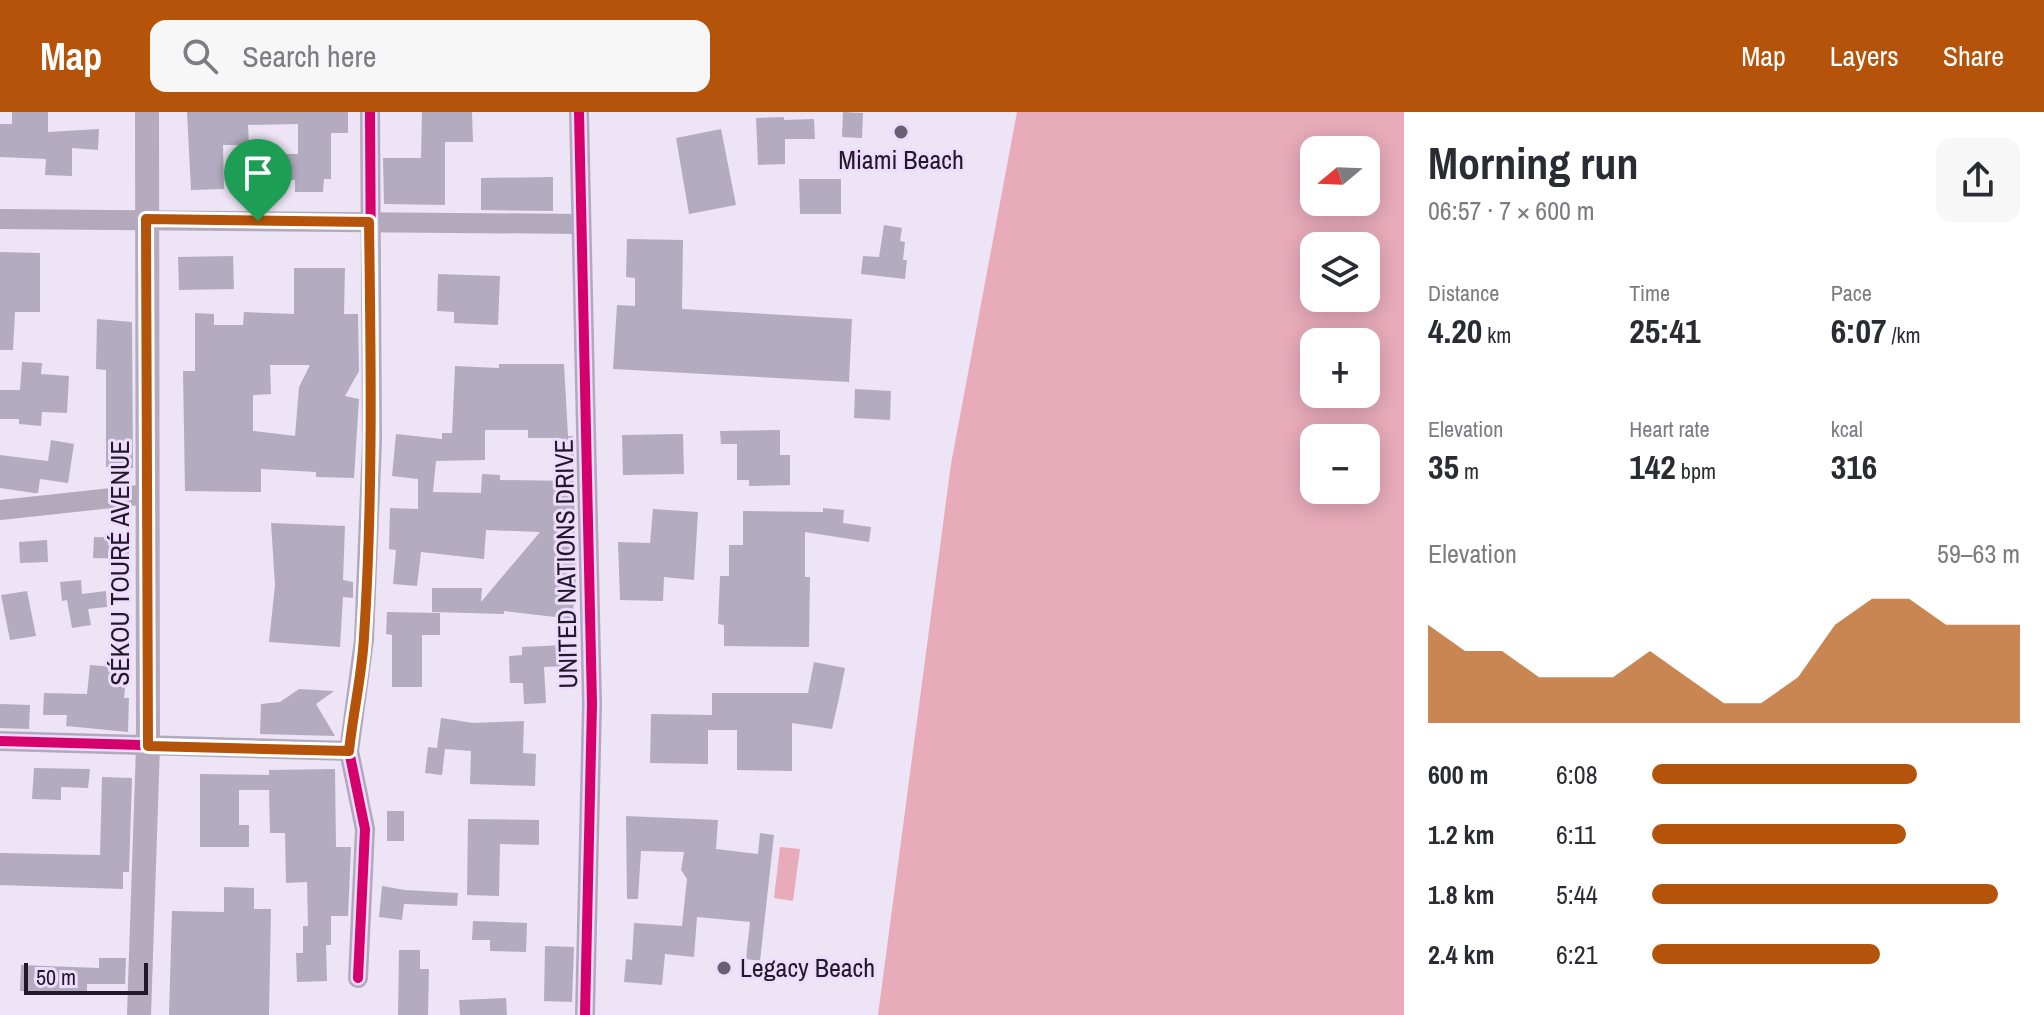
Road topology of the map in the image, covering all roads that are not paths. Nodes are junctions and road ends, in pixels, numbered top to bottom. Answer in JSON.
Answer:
{"nodes":[{"id":1,"x":147,"y":112,"type":"edge"},
{"id":2,"x":370,"y":112,"type":"edge"},
{"id":3,"x":579,"y":112,"type":"edge"},
{"id":4,"x":0,"y":219,"type":"edge"},
{"id":5,"x":146,"y":219,"type":"junction"},
{"id":6,"x":369,"y":222,"type":"junction"},
{"id":7,"x":581,"y":224,"type":"junction"},
{"id":8,"x":149,"y":494,"type":"junction"},
{"id":9,"x":0,"y":510,"type":"edge"},
{"id":10,"x":0,"y":741,"type":"edge"},
{"id":11,"x":148,"y":746,"type":"junction"},
{"id":12,"x":349,"y":751,"type":"junction"},
{"id":13,"x":358,"y":978,"type":"dead end"},
{"id":14,"x":139,"y":1015,"type":"edge"},
{"id":15,"x":585,"y":1015,"type":"edge"}],
"edges":[{"from":1,"to":5,"type":"main road","name":"SÉKOU TOURÉ AVENUE"},
{"from":2,"to":6,"type":"street"},
{"from":3,"to":7,"type":"street","name":"UNITED NATIONS DRIVE"},
{"from":4,"to":5,"type":"street"},
{"from":5,"to":6,"type":"street"},
{"from":5,"to":8,"type":"main road","name":"SÉKOU TOURÉ AVENUE"},
{"from":6,"to":7,"type":"street"},
{"from":6,"to":12,"type":"street"},
{"from":7,"to":15,"type":"street","name":"UNITED NATIONS DRIVE"},
{"from":8,"to":9,"type":"street"},
{"from":8,"to":11,"type":"main road","name":"SÉKOU TOURÉ AVENUE"},
{"from":10,"to":11,"type":"street"},
{"from":11,"to":12,"type":"street"},
{"from":11,"to":14,"type":"main road","name":"SÉKOU TOURÉ AVENUE"},
{"from":12,"to":13,"type":"street"}]}
